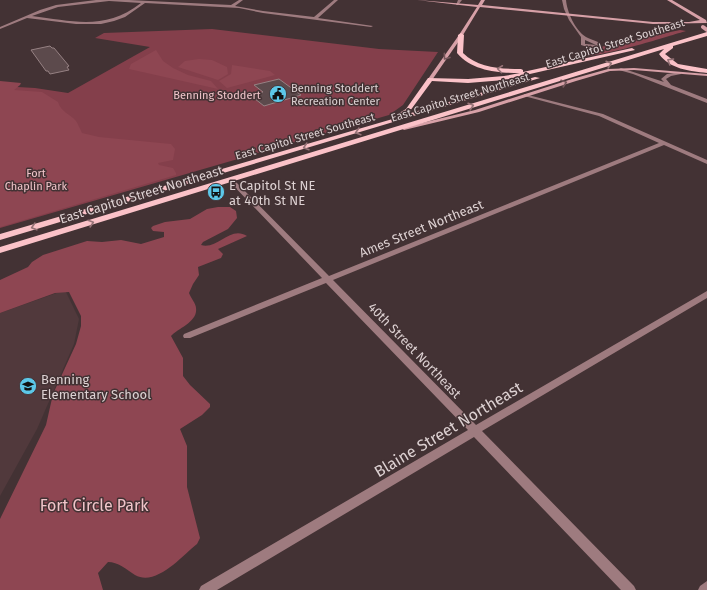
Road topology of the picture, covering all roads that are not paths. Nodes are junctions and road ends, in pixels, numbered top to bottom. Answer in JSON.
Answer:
{"nodes":[{"id":1,"x":236,"y":0,"type":"edge"},
{"id":2,"x":241,"y":0,"type":"edge"},
{"id":3,"x":336,"y":0,"type":"edge"},
{"id":4,"x":419,"y":0,"type":"edge"},
{"id":5,"x":483,"y":0,"type":"edge"},
{"id":6,"x":564,"y":0,"type":"edge"},
{"id":7,"x":669,"y":0,"type":"edge"},
{"id":8,"x":144,"y":2,"type":"junction"},
{"id":9,"x":458,"y":2,"type":"edge"},
{"id":10,"x":228,"y":6,"type":"junction"},
{"id":11,"x":479,"y":6,"type":"junction"},
{"id":12,"x":678,"y":6,"type":"junction"},
{"id":13,"x":568,"y":15,"type":"junction"},
{"id":14,"x":28,"y":17,"type":"junction"},
{"id":15,"x":314,"y":19,"type":"junction"},
{"id":16,"x":706,"y":21,"type":"edge"},
{"id":17,"x":696,"y":22,"type":"junction"},
{"id":18,"x":371,"y":26,"type":"dead end"},
{"id":19,"x":0,"y":27,"type":"edge"},
{"id":20,"x":706,"y":28,"type":"edge"},
{"id":21,"x":699,"y":33,"type":"edge"},
{"id":22,"x":461,"y":36,"type":"junction"},
{"id":23,"x":583,"y":37,"type":"dead end"},
{"id":24,"x":632,"y":50,"type":"junction"},
{"id":25,"x":553,"y":67,"type":"junction"},
{"id":26,"x":621,"y":70,"type":"junction"},
{"id":27,"x":707,"y":71,"type":"edge"},
{"id":28,"x":679,"y":73,"type":"junction"},
{"id":29,"x":707,"y":75,"type":"edge"},
{"id":30,"x":430,"y":80,"type":"junction"},
{"id":31,"x":672,"y":87,"type":"junction"},
{"id":32,"x":526,"y":95,"type":"junction"},
{"id":33,"x":707,"y":101,"type":"edge"},
{"id":34,"x":373,"y":127,"type":"junction"},
{"id":35,"x":380,"y":133,"type":"junction"},
{"id":36,"x":664,"y":142,"type":"junction"},
{"id":37,"x":707,"y":162,"type":"edge"},
{"id":38,"x":231,"y":180,"type":"junction"},
{"id":39,"x":0,"y":238,"type":"edge"},
{"id":40,"x":0,"y":250,"type":"edge"},
{"id":41,"x":328,"y":279,"type":"junction"},
{"id":42,"x":707,"y":294,"type":"edge"},
{"id":43,"x":187,"y":336,"type":"dead end"},
{"id":44,"x":475,"y":430,"type":"junction"},
{"id":45,"x":707,"y":587,"type":"edge"},
{"id":46,"x":205,"y":590,"type":"edge"},
{"id":47,"x":630,"y":590,"type":"edge"},
{"id":48,"x":704,"y":590,"type":"edge"}],
"edges":[{"from":1,"to":10,"type":"street"},
{"from":2,"to":10,"type":"street"},
{"from":3,"to":15,"type":"street"},
{"from":4,"to":9,"type":"main road"},
{"from":5,"to":11,"type":"main road"},
{"from":6,"to":13,"type":"street"},
{"from":7,"to":12,"type":"main road"},
{"from":8,"to":10,"type":"street"},
{"from":8,"to":14,"type":"street"},
{"from":8,"to":14,"type":"street"},
{"from":9,"to":11,"type":"main road"},
{"from":10,"to":15,"type":"street"},
{"from":11,"to":13,"type":"main road"},
{"from":11,"to":22,"type":"main road"},
{"from":12,"to":16,"type":"main road"},
{"from":12,"to":17,"type":"main road"},
{"from":13,"to":17,"type":"main road"},
{"from":13,"to":23,"type":"street"},
{"from":14,"to":19,"type":"street"},
{"from":15,"to":18,"type":"street"},
{"from":16,"to":17,"type":"main road"},
{"from":17,"to":20,"type":"main road"},
{"from":20,"to":21,"type":"main road","name":"East Capitol Street Southeast"},
{"from":21,"to":24,"type":"main road","name":"East Capitol Street Southeast"},
{"from":27,"to":21,"type":"main road","one_way":true},
{"from":35,"to":21,"type":"main road","name":"East Capitol Street Northeast","one_way":true},
{"from":25,"to":22,"type":"main road","one_way":true},
{"from":22,"to":30,"type":"main road","one_way":true},
{"from":24,"to":25,"type":"main road"},
{"from":24,"to":34,"type":"main road","name":"East Capitol Street Southeast"},
{"from":25,"to":30,"type":"main road"},
{"from":26,"to":28,"type":"main road","name":"East Capitol Street Northeast"},
{"from":26,"to":31,"type":"street"},
{"from":32,"to":26,"type":"main road","name":"East Capitol Street Northeast","one_way":true},
{"from":28,"to":29,"type":"main road","name":"East Capitol Street Northeast"},
{"from":28,"to":31,"type":"street"},
{"from":30,"to":34,"type":"main road"},
{"from":31,"to":33,"type":"street"},
{"from":32,"to":35,"type":"main road","name":"East Capitol Street Northeast"},
{"from":32,"to":36,"type":"street"},
{"from":34,"to":39,"type":"main road","name":"East Capitol Street Southeast","one_way":true},
{"from":35,"to":38,"type":"main road","name":"East Capitol Street Northeast"},
{"from":36,"to":37,"type":"street"},
{"from":36,"to":41,"type":"street","name":"Ames Street Northeast"},
{"from":40,"to":38,"type":"main road","name":"East Capitol Street Northeast","one_way":true},
{"from":38,"to":41,"type":"street","name":"40th Street Northeast"},
{"from":41,"to":43,"type":"street","name":"Ames Street Northeast"},
{"from":41,"to":44,"type":"street","name":"40th Street Northeast"},
{"from":42,"to":44,"type":"street","name":"Blaine Street Northeast"},
{"from":44,"to":46,"type":"street","name":"Blaine Street Northeast"},
{"from":44,"to":47,"type":"street","name":"40th Street Northeast"},
{"from":45,"to":48,"type":"street"}]}
